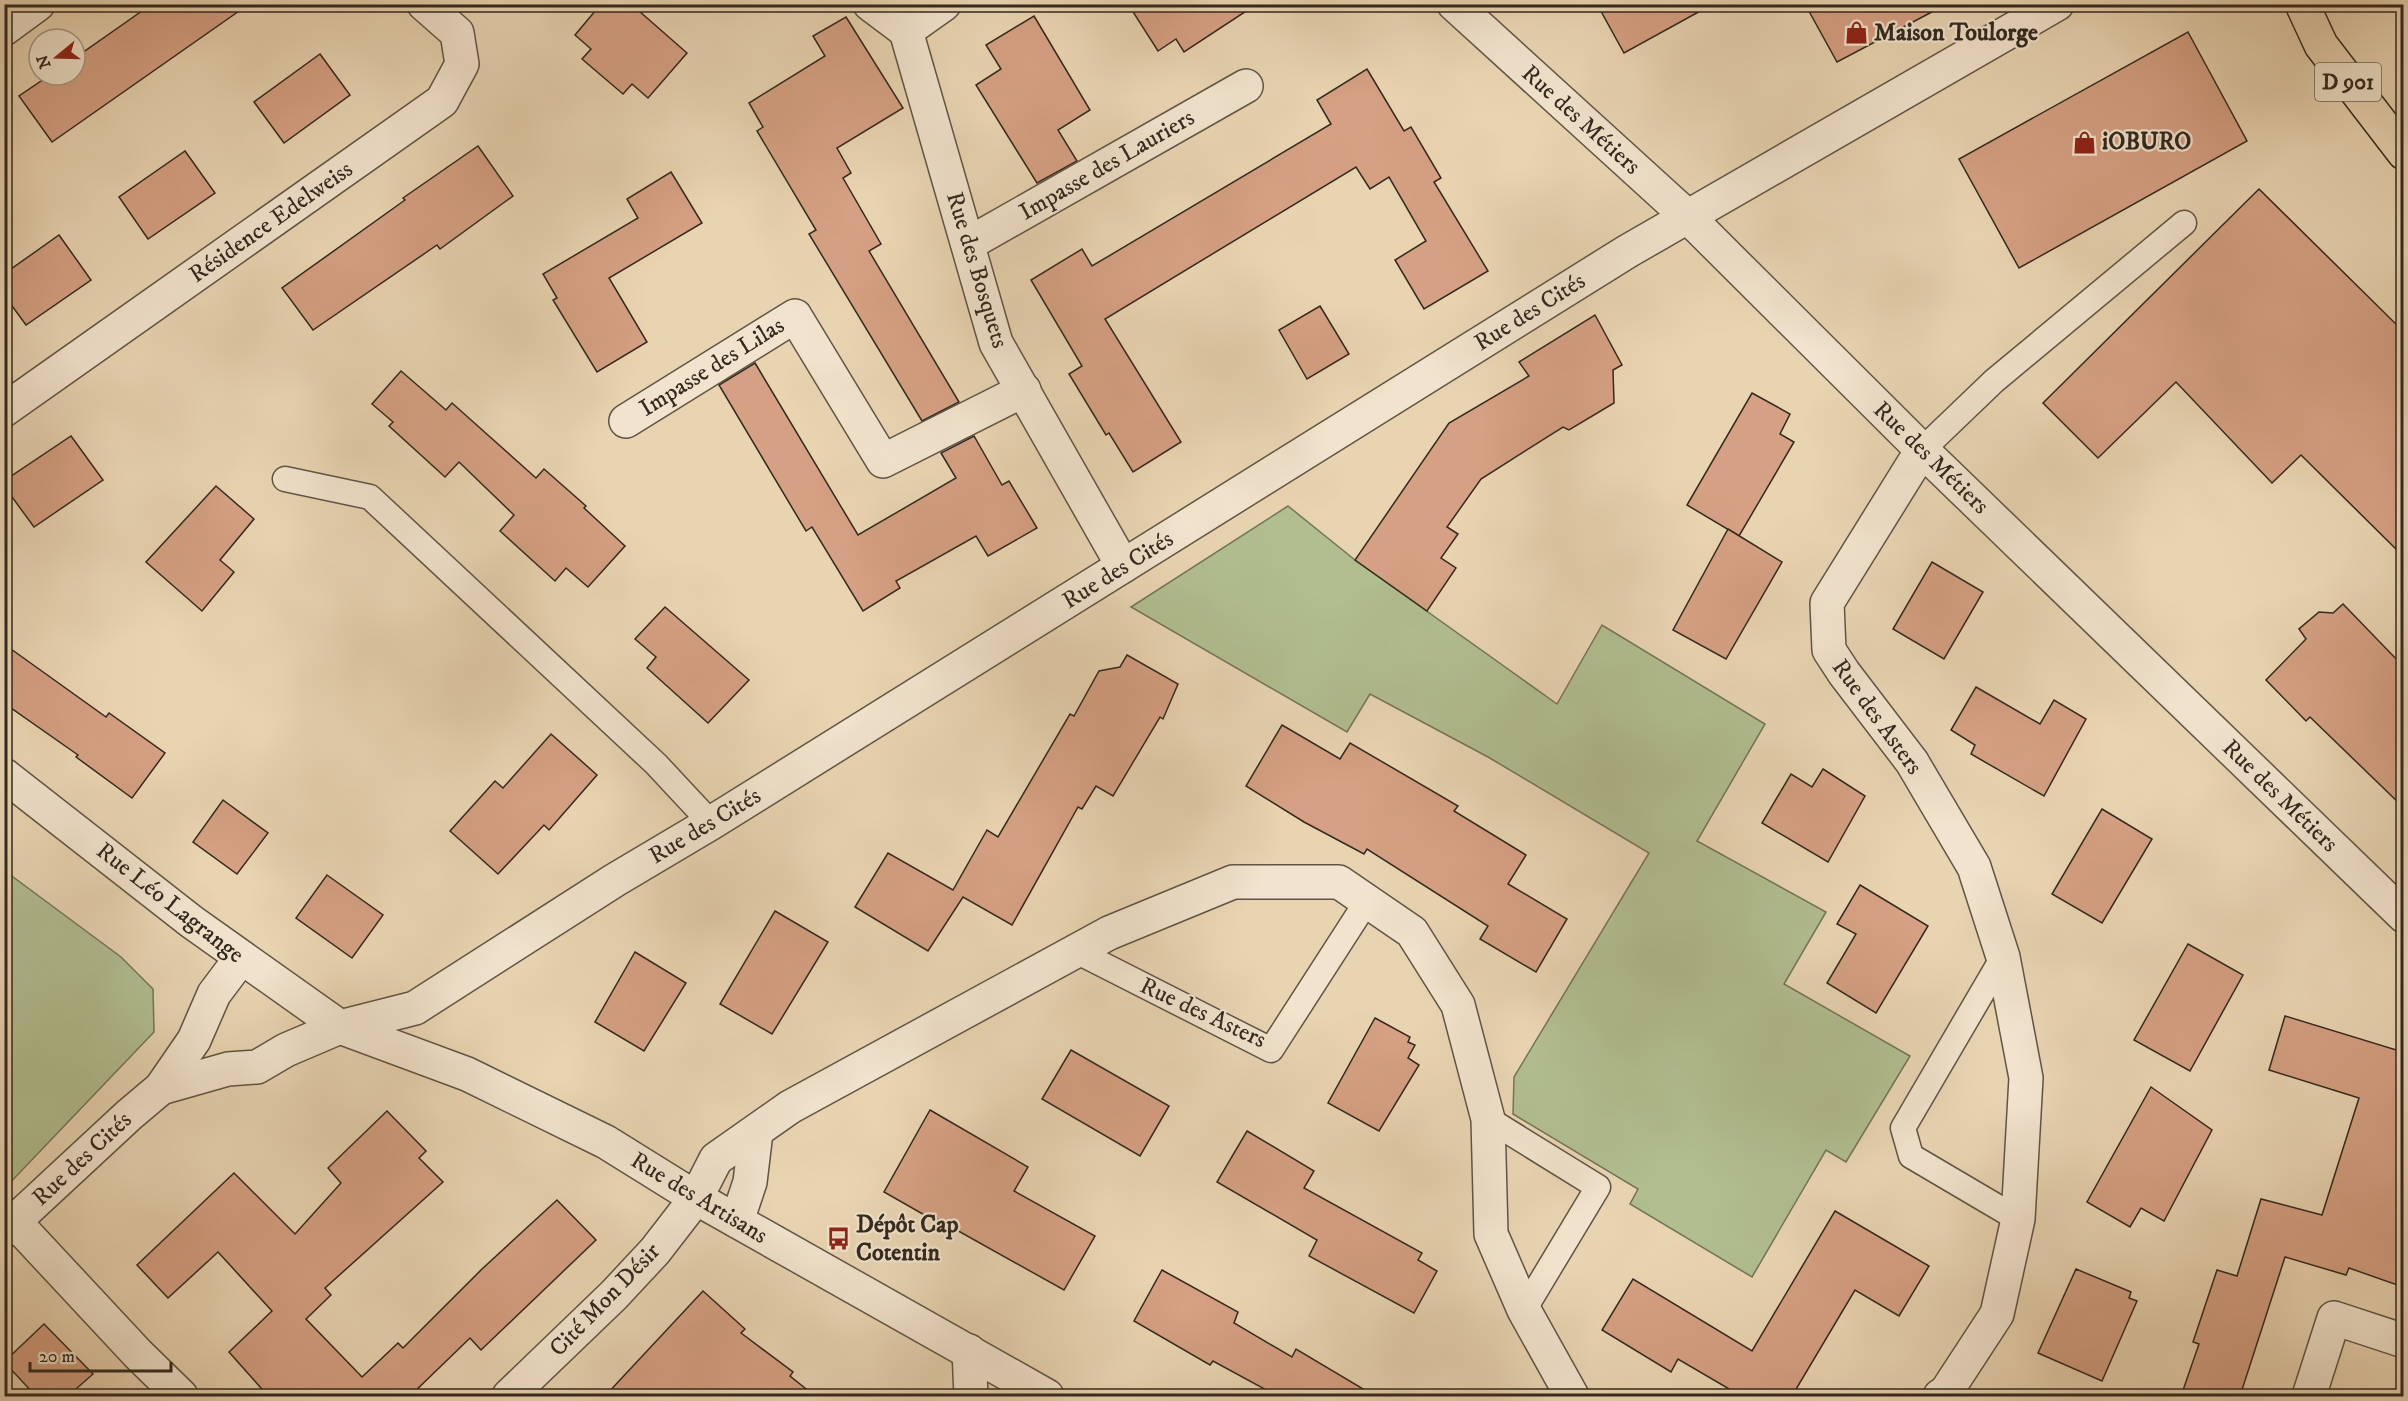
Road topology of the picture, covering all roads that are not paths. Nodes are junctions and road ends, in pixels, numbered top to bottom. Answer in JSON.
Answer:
{"nodes":[{"id":1,"x":38,"y":4,"type":"edge"},
{"id":2,"x":424,"y":4,"type":"edge"},
{"id":3,"x":870,"y":4,"type":"edge"},
{"id":4,"x":944,"y":4,"type":"edge"},
{"id":5,"x":1454,"y":4,"type":"edge"},
{"id":6,"x":2057,"y":4,"type":"edge"},
{"id":7,"x":2302,"y":4,"type":"edge"},
{"id":8,"x":4,"y":29,"type":"edge"},
{"id":9,"x":906,"y":31,"type":"junction"},
{"id":10,"x":1246,"y":86,"type":"dead end"},
{"id":11,"x":2403,"y":153,"type":"edge"},
{"id":12,"x":1688,"y":217,"type":"junction"},
{"id":13,"x":2184,"y":223,"type":"dead end"},
{"id":14,"x":968,"y":244,"type":"junction"},
{"id":15,"x":1024,"y":390,"type":"junction"},
{"id":16,"x":4,"y":410,"type":"edge"},
{"id":17,"x":626,"y":421,"type":"dead end"},
{"id":18,"x":1922,"y":450,"type":"junction"},
{"id":19,"x":285,"y":479,"type":"dead end"},
{"id":20,"x":1123,"y":566,"type":"junction"},
{"id":21,"x":4,"y":774,"type":"edge"},
{"id":22,"x":711,"y":823,"type":"junction"},
{"id":23,"x":1367,"y":901,"type":"junction"},
{"id":24,"x":2403,"y":916,"type":"edge"},
{"id":25,"x":1076,"y":951,"type":"junction"},
{"id":26,"x":2003,"y":957,"type":"junction"},
{"id":27,"x":240,"y":958,"type":"junction"},
{"id":28,"x":340,"y":1026,"type":"junction"},
{"id":29,"x":161,"y":1088,"type":"junction"},
{"id":30,"x":1488,"y":1119,"type":"junction"},
{"id":31,"x":756,"y":1132,"type":"junction"},
{"id":32,"x":696,"y":1198,"type":"junction"},
{"id":33,"x":2018,"y":1219,"type":"junction"},
{"id":34,"x":736,"y":1221,"type":"junction"},
{"id":35,"x":9,"y":1226,"type":"edge"},
{"id":36,"x":1524,"y":1310,"type":"junction"},
{"id":37,"x":2403,"y":1341,"type":"edge"},
{"id":38,"x":969,"y":1351,"type":"junction"},
{"id":39,"x":181,"y":1396,"type":"edge"},
{"id":40,"x":509,"y":1396,"type":"edge"},
{"id":41,"x":971,"y":1396,"type":"edge"},
{"id":42,"x":1047,"y":1396,"type":"edge"},
{"id":43,"x":1572,"y":1396,"type":"edge"},
{"id":44,"x":1940,"y":1396,"type":"edge"},
{"id":45,"x":2309,"y":1396,"type":"edge"}],
"edges":[{"from":1,"to":8,"type":"street"},
{"from":2,"to":16,"type":"street","name":"Résidence Edelweiss"},
{"from":3,"to":9,"type":"street"},
{"from":4,"to":9,"type":"street"},
{"from":5,"to":12,"type":"street","name":"Rue des Métiers"},
{"from":6,"to":12,"type":"street","name":"Rue des Cités"},
{"from":7,"to":11,"type":"main road","number":"D 901"},
{"from":9,"to":14,"type":"street","name":"Rue des Bosquets"},
{"from":10,"to":14,"type":"street","name":"Impasse des Lauriers"},
{"from":12,"to":18,"type":"street","name":"Rue des Métiers"},
{"from":12,"to":20,"type":"street","name":"Rue des Cités"},
{"from":13,"to":18,"type":"lane"},
{"from":14,"to":15,"type":"street","name":"Rue des Bosquets"},
{"from":15,"to":17,"type":"street","name":"Impasse des Lilas"},
{"from":15,"to":20,"type":"street","name":"Rue des Bosquets"},
{"from":18,"to":24,"type":"street","name":"Rue des Métiers"},
{"from":18,"to":26,"type":"street","name":"Rue des Asters"},
{"from":19,"to":22,"type":"lane"},
{"from":20,"to":22,"type":"street","name":"Rue des Cités"},
{"from":21,"to":27,"type":"street","name":"Rue Léo Lagrange"},
{"from":22,"to":28,"type":"street","name":"Rue des Cités"},
{"from":23,"to":25,"type":"street"},
{"from":23,"to":25,"type":"lane","name":"Rue des Asters"},
{"from":23,"to":30,"type":"street"},
{"from":25,"to":31,"type":"street"},
{"from":26,"to":33,"type":"street","name":"Rue des Asters"},
{"from":26,"to":33,"type":"lane"},
{"from":27,"to":28,"type":"street","name":"Rue Léo Lagrange"},
{"from":27,"to":29,"type":"street","name":"Rue des Cités"},
{"from":28,"to":29,"type":"street","name":"Rue des Cités"},
{"from":28,"to":32,"type":"street","name":"Rue des Artisans"},
{"from":29,"to":35,"type":"street","name":"Rue des Cités"},
{"from":30,"to":36,"type":"street"},
{"from":30,"to":36,"type":"lane"},
{"from":31,"to":32,"type":"street"},
{"from":31,"to":34,"type":"street"},
{"from":32,"to":34,"type":"street","name":"Rue des Artisans"},
{"from":32,"to":40,"type":"street","name":"Cité Mon Désir"},
{"from":33,"to":44,"type":"street","name":"Rue des Asters"},
{"from":34,"to":38,"type":"street","name":"Rue des Artisans"},
{"from":35,"to":39,"type":"street"},
{"from":36,"to":43,"type":"street"},
{"from":37,"to":45,"type":"street"},
{"from":38,"to":41,"type":"street"},
{"from":38,"to":42,"type":"street","name":"Rue des Artisans"}]}
